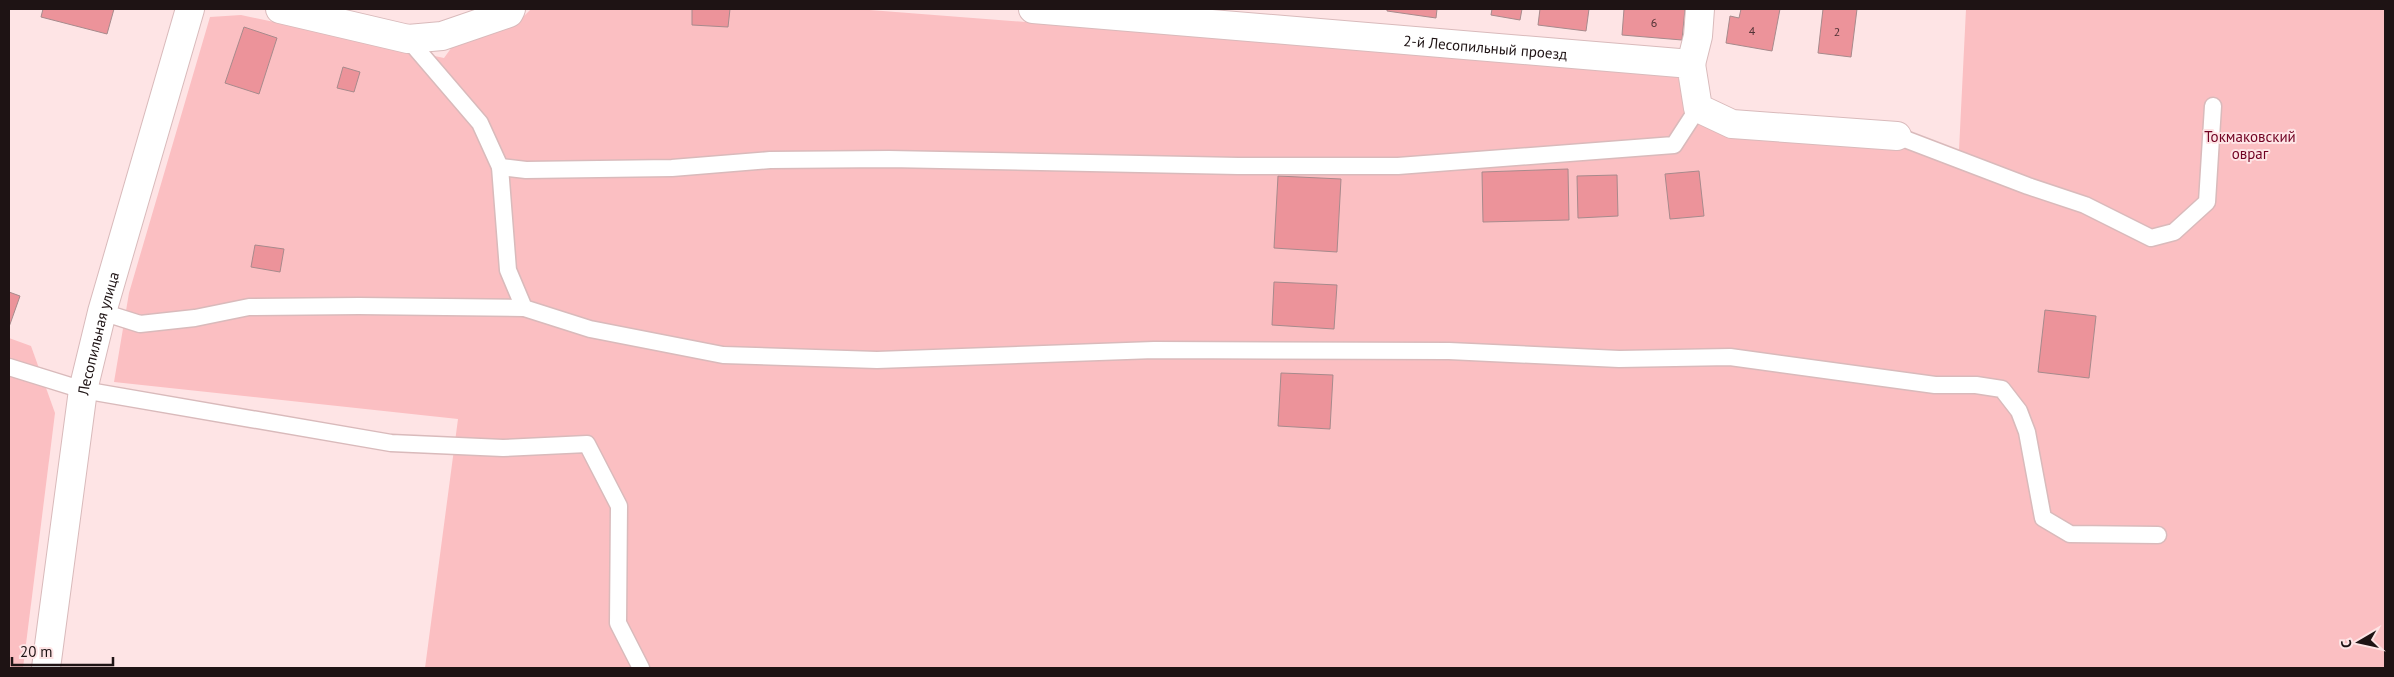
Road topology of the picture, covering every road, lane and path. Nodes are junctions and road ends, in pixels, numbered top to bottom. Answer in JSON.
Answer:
{"nodes":[{"id":1,"x":190,"y":9,"type":"edge"},
{"id":2,"x":280,"y":9,"type":"edge"},
{"id":3,"x":511,"y":9,"type":"edge"},
{"id":4,"x":1033,"y":9,"type":"edge"},
{"id":5,"x":1700,"y":9,"type":"edge"},
{"id":6,"x":408,"y":39,"type":"junction"},
{"id":7,"x":1691,"y":64,"type":"junction"},
{"id":8,"x":2213,"y":106,"type":"dead end"},
{"id":9,"x":1698,"y":108,"type":"junction"},
{"id":10,"x":1898,"y":136,"type":"joint"},
{"id":11,"x":500,"y":167,"type":"junction"},
{"id":12,"x":524,"y":308,"type":"junction"},
{"id":13,"x":102,"y":312,"type":"junction"},
{"id":14,"x":9,"y":367,"type":"edge"},
{"id":15,"x":83,"y":390,"type":"junction"},
{"id":16,"x":2158,"y":535,"type":"dead end"},
{"id":17,"x":46,"y":668,"type":"edge"},
{"id":18,"x":641,"y":668,"type":"edge"}],
"edges":[{"from":1,"to":13,"type":"street","name":"Лесопильная улица"},
{"from":2,"to":6,"type":"street"},
{"from":3,"to":6,"type":"street"},
{"from":4,"to":7,"type":"street","name":"2-й Лесопильный проезд"},
{"from":5,"to":7,"type":"street"},
{"from":6,"to":11,"type":"lane"},
{"from":7,"to":9,"type":"street"},
{"from":8,"to":10,"type":"lane"},
{"from":9,"to":10,"type":"street"},
{"from":9,"to":11,"type":"lane"},
{"from":11,"to":12,"type":"lane"},
{"from":12,"to":13,"type":"lane"},
{"from":12,"to":16,"type":"lane"},
{"from":13,"to":15,"type":"street","name":"Лесопильная улица"},
{"from":14,"to":15,"type":"lane"},
{"from":15,"to":17,"type":"street","name":"Лесопильная улица"},
{"from":15,"to":18,"type":"lane"}]}
